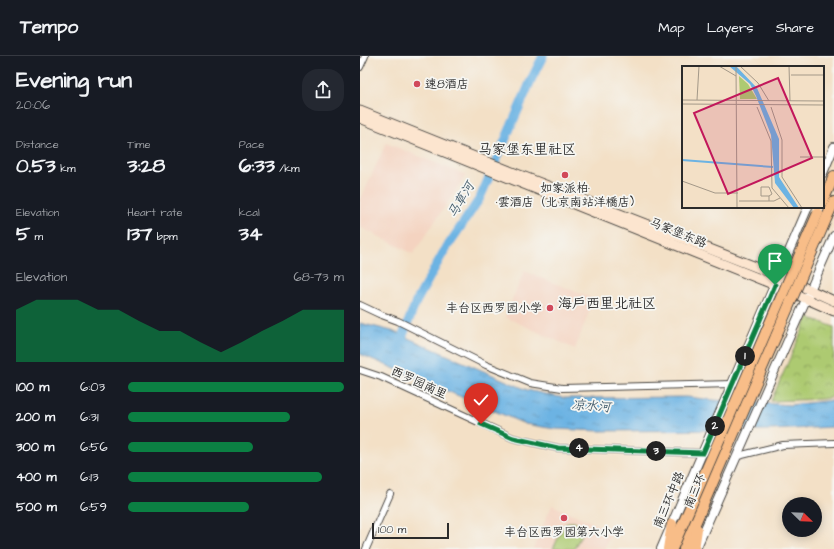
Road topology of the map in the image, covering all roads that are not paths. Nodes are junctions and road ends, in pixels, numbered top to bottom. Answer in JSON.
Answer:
{"nodes":[{"id":1,"x":365,"y":56,"type":"edge"},
{"id":2,"x":360,"y":67,"type":"edge"},
{"id":3,"x":360,"y":111,"type":"edge"},
{"id":4,"x":360,"y":118,"type":"edge"},
{"id":5,"x":834,"y":147,"type":"edge"},
{"id":6,"x":476,"y":161,"type":"junction"},
{"id":7,"x":824,"y":171,"type":"edge"},
{"id":8,"x":515,"y":176,"type":"junction"},
{"id":9,"x":834,"y":176,"type":"edge"},
{"id":10,"x":824,"y":199,"type":"edge"},
{"id":11,"x":834,"y":202,"type":"edge"},
{"id":12,"x":808,"y":208,"type":"edge"},
{"id":13,"x":819,"y":210,"type":"edge"},
{"id":14,"x":834,"y":236,"type":"edge"},
{"id":15,"x":779,"y":276,"type":"junction"},
{"id":16,"x":775,"y":285,"type":"junction"},
{"id":17,"x":808,"y":295,"type":"junction"},
{"id":18,"x":834,"y":301,"type":"edge"},
{"id":19,"x":360,"y":305,"type":"edge"},
{"id":20,"x":834,"y":311,"type":"edge"},
{"id":21,"x":760,"y":318,"type":"junction"},
{"id":22,"x":791,"y":331,"type":"junction"},
{"id":23,"x":360,"y":370,"type":"edge"},
{"id":24,"x":733,"y":384,"type":"junction"},
{"id":25,"x":714,"y":442,"type":"junction"},
{"id":26,"x":834,"y":443,"type":"edge"},
{"id":27,"x":703,"y":453,"type":"junction"},
{"id":28,"x":738,"y":456,"type":"junction"},
{"id":29,"x":390,"y":494,"type":"dead end"},
{"id":30,"x":701,"y":510,"type":"junction"},
{"id":31,"x":672,"y":524,"type":"junction"},
{"id":32,"x":366,"y":549,"type":"edge"},
{"id":33,"x":661,"y":549,"type":"edge"},
{"id":34,"x":668,"y":549,"type":"edge"},
{"id":35,"x":672,"y":549,"type":"edge"},
{"id":36,"x":684,"y":549,"type":"edge"},
{"id":37,"x":695,"y":549,"type":"edge"}],
"edges":[{"from":1,"to":2,"type":"street"},
{"from":3,"to":6,"type":"main road"},
{"from":4,"to":6,"type":"main road"},
{"from":5,"to":7,"type":"street"},
{"from":6,"to":8,"type":"main road"},
{"from":8,"to":15,"type":"main road","name":"马家堡东路"},
{"from":8,"to":16,"type":"main road","name":"马家堡东路"},
{"from":9,"to":10,"type":"highway"},
{"from":11,"to":30,"type":"highway","name":"南三环","bridge":true},
{"from":12,"to":15,"type":"street","name":"南三环中路"},
{"from":13,"to":25,"type":"highway","name":"南三环","bridge":true},
{"from":14,"to":17,"type":"street"},
{"from":15,"to":16,"type":"street","name":"南三环中路"},
{"from":15,"to":17,"type":"main road","name":"马家堡东路"},
{"from":16,"to":17,"type":"main road","name":"马家堡东路"},
{"from":16,"to":21,"type":"street","name":"南三环中路"},
{"from":17,"to":18,"type":"main road","name":"马家堡东路"},
{"from":17,"to":20,"type":"main road","name":"马家堡东路"},
{"from":17,"to":22,"type":"street"},
{"from":19,"to":24,"type":"street"},
{"from":21,"to":22,"type":"street"},
{"from":21,"to":24,"type":"street","name":"南三环中路"},
{"from":22,"to":28,"type":"street"},
{"from":23,"to":27,"type":"street","name":"西罗园南里"},
{"from":24,"to":25,"type":"street","name":"南三环中路"},
{"from":25,"to":27,"type":"street","name":"南三环中路"},
{"from":25,"to":35,"type":"highway","name":"南三环"},
{"from":26,"to":28,"type":"street"},
{"from":27,"to":31,"type":"street","name":"南三环中路"},
{"from":28,"to":37,"type":"street"},
{"from":29,"to":32,"type":"street"},
{"from":30,"to":36,"type":"highway","name":"南三环"},
{"from":30,"to":37,"type":"highway"},
{"from":31,"to":33,"type":"street","name":"南三环中路"},
{"from":31,"to":34,"type":"highway"}]}
